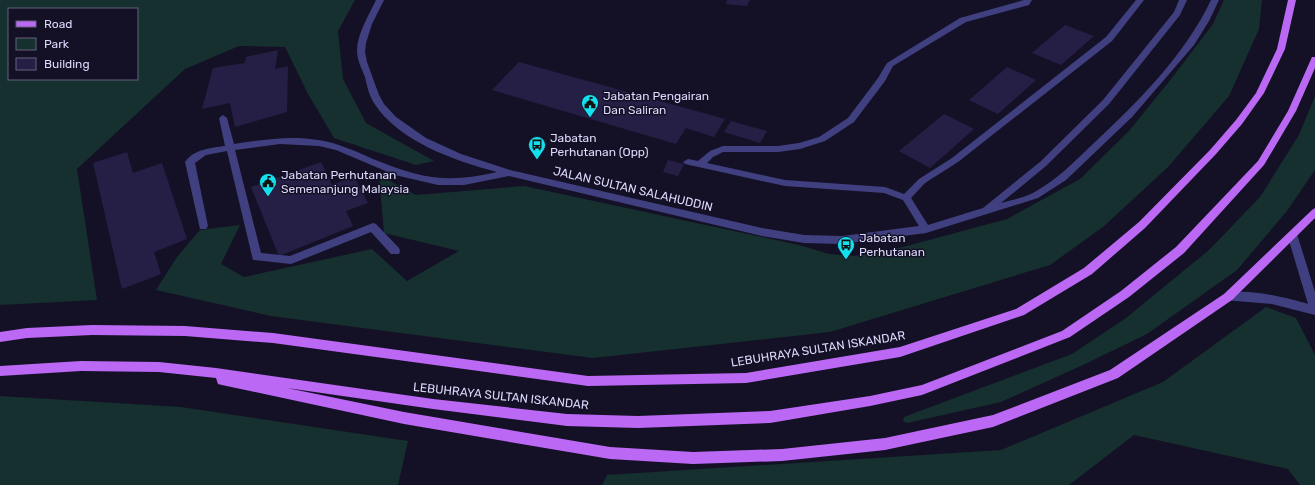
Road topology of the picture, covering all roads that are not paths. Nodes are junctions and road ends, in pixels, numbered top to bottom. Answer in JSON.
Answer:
{"nodes":[{"id":1,"x":380,"y":0,"type":"edge"},
{"id":2,"x":1028,"y":0,"type":"edge"},
{"id":3,"x":1140,"y":0,"type":"edge"},
{"id":4,"x":1183,"y":0,"type":"edge"},
{"id":5,"x":1215,"y":0,"type":"edge"},
{"id":6,"x":1292,"y":0,"type":"edge"},
{"id":7,"x":1315,"y":59,"type":"edge"},
{"id":8,"x":223,"y":118,"type":"dead end"},
{"id":9,"x":230,"y":148,"type":"junction"},
{"id":10,"x":688,"y":162,"type":"dead end"},
{"id":11,"x":700,"y":165,"type":"junction"},
{"id":12,"x":510,"y":173,"type":"junction"},
{"id":13,"x":906,"y":198,"type":"junction"},
{"id":14,"x":983,"y":211,"type":"junction"},
{"id":15,"x":1315,"y":212,"type":"edge"},
{"id":16,"x":203,"y":226,"type":"dead end"},
{"id":17,"x":926,"y":229,"type":"junction"},
{"id":18,"x":1292,"y":234,"type":"junction"},
{"id":19,"x":395,"y":251,"type":"dead end"},
{"id":20,"x":1228,"y":297,"type":"junction"},
{"id":21,"x":1315,"y":311,"type":"edge"},
{"id":22,"x":0,"y":337,"type":"edge"},
{"id":23,"x":159,"y":367,"type":"junction"},
{"id":24,"x":0,"y":371,"type":"edge"}],
"edges":[{"from":1,"to":12,"type":"street","name":"JALAN SULTAN SALAHUDDIN"},
{"from":2,"to":11,"type":"street"},
{"from":3,"to":13,"type":"street"},
{"from":4,"to":14,"type":"street","name":"JALAN SULTAN SALAHUDDIN"},
{"from":5,"to":14,"type":"street","name":"JALAN SULTAN SALAHUDDIN"},
{"from":6,"to":22,"type":"main road","name":"LEBUHRAYA SULTAN ISKANDAR"},
{"from":7,"to":23,"type":"main road","name":"LEBUHRAYA SULTAN ISKANDAR"},
{"from":8,"to":9,"type":"street"},
{"from":9,"to":12,"type":"street"},
{"from":9,"to":16,"type":"street"},
{"from":9,"to":19,"type":"street"},
{"from":10,"to":11,"type":"street"},
{"from":11,"to":13,"type":"street"},
{"from":12,"to":17,"type":"street","name":"JALAN SULTAN SALAHUDDIN"},
{"from":13,"to":17,"type":"street"},
{"from":14,"to":17,"type":"street","name":"JALAN SULTAN SALAHUDDIN"},
{"from":15,"to":18,"type":"main road"},
{"from":18,"to":20,"type":"main road"},
{"from":18,"to":21,"type":"street"},
{"from":20,"to":21,"type":"street"},
{"from":20,"to":23,"type":"main road"},
{"from":23,"to":24,"type":"main road","name":"LEBUHRAYA SULTAN ISKANDAR"}]}
